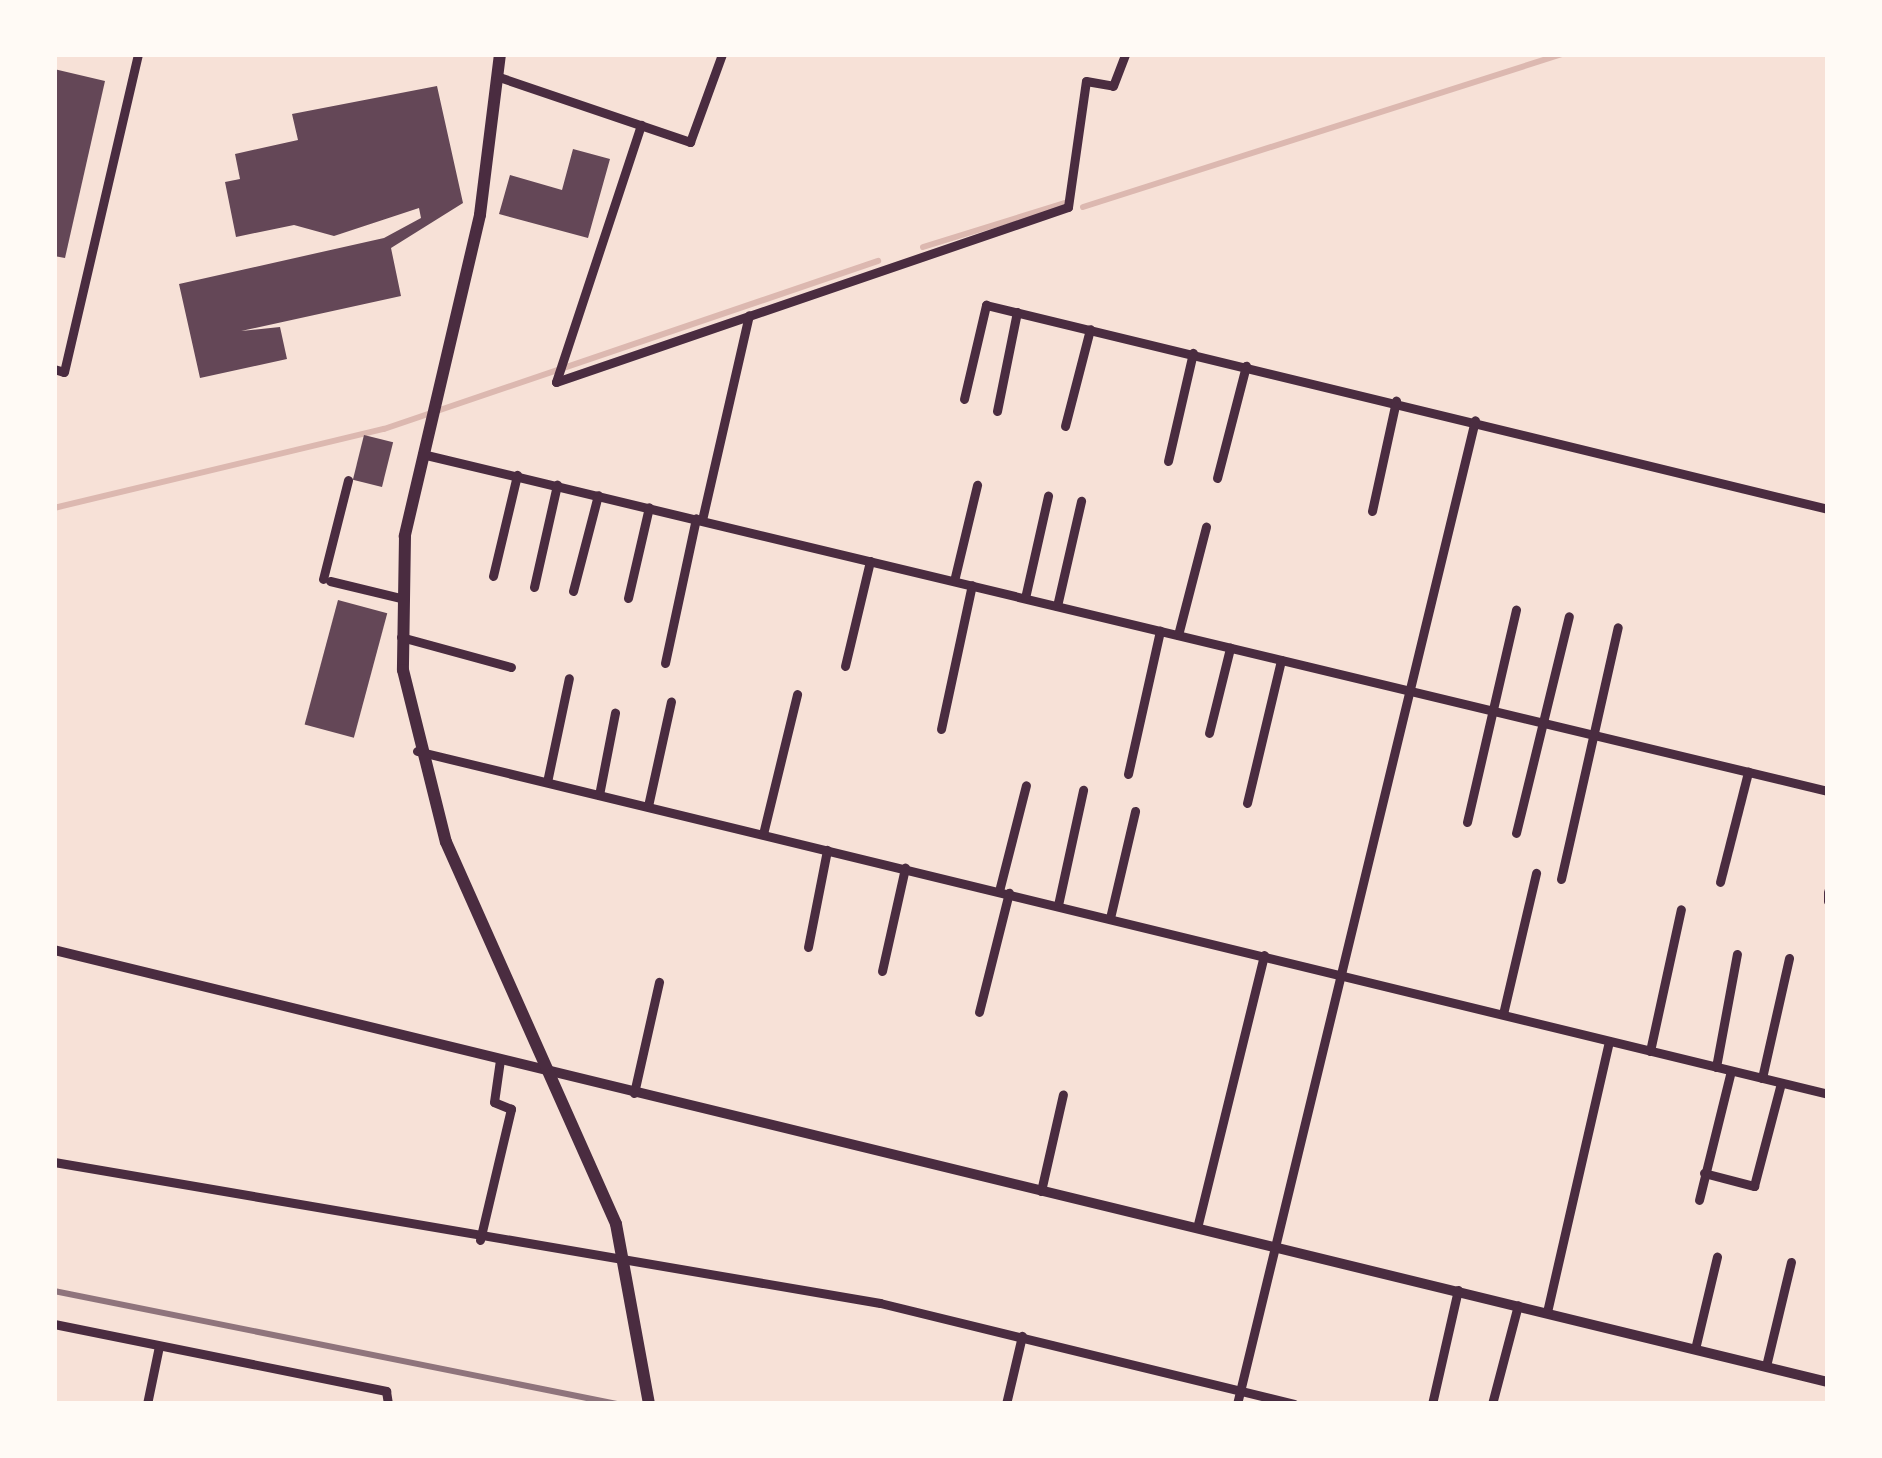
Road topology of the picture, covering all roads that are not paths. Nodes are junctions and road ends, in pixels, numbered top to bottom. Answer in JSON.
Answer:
{"nodes":[{"id":1,"x":138,"y":54,"type":"edge"},
{"id":2,"x":500,"y":54,"type":"edge"},
{"id":3,"x":722,"y":54,"type":"edge"},
{"id":4,"x":1124,"y":54,"type":"edge"},
{"id":5,"x":499,"y":77,"type":"junction"},
{"id":6,"x":641,"y":125,"type":"junction"},
{"id":7,"x":1017,"y":312,"type":"junction"},
{"id":8,"x":749,"y":315,"type":"junction"},
{"id":9,"x":1090,"y":329,"type":"junction"},
{"id":10,"x":1193,"y":353,"type":"junction"},
{"id":11,"x":1246,"y":366,"type":"junction"},
{"id":12,"x":54,"y":369,"type":"edge"},
{"id":13,"x":964,"y":399,"type":"dead end"},
{"id":14,"x":1396,"y":401,"type":"junction"},
{"id":15,"x":997,"y":410,"type":"dead end"},
{"id":16,"x":1475,"y":420,"type":"junction"},
{"id":17,"x":1065,"y":426,"type":"dead end"},
{"id":18,"x":422,"y":454,"type":"junction"},
{"id":19,"x":1168,"y":461,"type":"dead end"},
{"id":20,"x":518,"y":476,"type":"junction"},
{"id":21,"x":1217,"y":478,"type":"dead end"},
{"id":22,"x":348,"y":479,"type":"dead end"},
{"id":23,"x":557,"y":485,"type":"junction"},
{"id":24,"x":976,"y":485,"type":"dead end"},
{"id":25,"x":598,"y":495,"type":"junction"},
{"id":26,"x":1048,"y":496,"type":"dead end"},
{"id":27,"x":1081,"y":501,"type":"dead end"},
{"id":28,"x":649,"y":507,"type":"junction"},
{"id":29,"x":1828,"y":508,"type":"edge"},
{"id":30,"x":1372,"y":511,"type":"dead end"},
{"id":31,"x":699,"y":519,"type":"junction"},
{"id":32,"x":1206,"y":527,"type":"dead end"},
{"id":33,"x":870,"y":561,"type":"junction"},
{"id":34,"x":493,"y":575,"type":"dead end"},
{"id":35,"x":953,"y":581,"type":"junction"},
{"id":36,"x":971,"y":585,"type":"junction"},
{"id":37,"x":534,"y":587,"type":"dead end"},
{"id":38,"x":573,"y":591,"type":"dead end"},
{"id":39,"x":400,"y":598,"type":"junction"},
{"id":40,"x":628,"y":598,"type":"dead end"},
{"id":41,"x":1025,"y":598,"type":"junction"},
{"id":42,"x":1057,"y":606,"type":"junction"},
{"id":43,"x":1516,"y":610,"type":"dead end"},
{"id":44,"x":1569,"y":616,"type":"dead end"},
{"id":45,"x":1618,"y":627,"type":"dead end"},
{"id":46,"x":1160,"y":631,"type":"junction"},
{"id":47,"x":1178,"y":635,"type":"junction"},
{"id":48,"x":400,"y":637,"type":"junction"},
{"id":49,"x":1230,"y":648,"type":"junction"},
{"id":50,"x":1281,"y":660,"type":"junction"},
{"id":51,"x":665,"y":663,"type":"dead end"},
{"id":52,"x":845,"y":666,"type":"dead end"},
{"id":53,"x":511,"y":667,"type":"dead end"},
{"id":54,"x":569,"y":678,"type":"dead end"},
{"id":55,"x":1415,"y":692,"type":"junction"},
{"id":56,"x":797,"y":694,"type":"dead end"},
{"id":57,"x":671,"y":701,"type":"dead end"},
{"id":58,"x":1492,"y":711,"type":"junction"},
{"id":59,"x":615,"y":713,"type":"dead end"},
{"id":60,"x":1544,"y":723,"type":"junction"},
{"id":61,"x":941,"y":729,"type":"dead end"},
{"id":62,"x":1209,"y":733,"type":"dead end"},
{"id":63,"x":1594,"y":735,"type":"junction"},
{"id":64,"x":417,"y":751,"type":"junction"},
{"id":65,"x":1748,"y":772,"type":"junction"},
{"id":66,"x":1128,"y":774,"type":"dead end"},
{"id":67,"x":547,"y":782,"type":"junction"},
{"id":68,"x":1026,"y":785,"type":"dead end"},
{"id":69,"x":1083,"y":790,"type":"dead end"},
{"id":70,"x":1828,"y":791,"type":"edge"},
{"id":71,"x":599,"y":795,"type":"junction"},
{"id":72,"x":1247,"y":802,"type":"dead end"},
{"id":73,"x":648,"y":806,"type":"junction"},
{"id":74,"x":1135,"y":812,"type":"dead end"},
{"id":75,"x":1467,"y":822,"type":"dead end"},
{"id":76,"x":1516,"y":833,"type":"dead end"},
{"id":77,"x":763,"y":834,"type":"junction"},
{"id":78,"x":827,"y":850,"type":"junction"},
{"id":79,"x":904,"y":868,"type":"junction"},
{"id":80,"x":1536,"y":873,"type":"dead end"},
{"id":81,"x":1561,"y":879,"type":"dead end"},
{"id":82,"x":1720,"y":882,"type":"dead end"},
{"id":83,"x":1004,"y":892,"type":"junction"},
{"id":84,"x":1058,"y":905,"type":"junction"},
{"id":85,"x":1681,"y":909,"type":"dead end"},
{"id":86,"x":1110,"y":918,"type":"junction"},
{"id":87,"x":808,"y":946,"type":"dead end"},
{"id":88,"x":54,"y":950,"type":"edge"},
{"id":89,"x":1737,"y":954,"type":"dead end"},
{"id":90,"x":1264,"y":955,"type":"junction"},
{"id":91,"x":1789,"y":958,"type":"dead end"},
{"id":92,"x":882,"y":970,"type":"dead end"},
{"id":93,"x":1346,"y":974,"type":"junction"},
{"id":94,"x":659,"y":982,"type":"dead end"},
{"id":95,"x":979,"y":1012,"type":"dead end"},
{"id":96,"x":1503,"y":1014,"type":"junction"},
{"id":97,"x":1609,"y":1041,"type":"junction"},
{"id":98,"x":1650,"y":1051,"type":"junction"},
{"id":99,"x":500,"y":1060,"type":"junction"},
{"id":100,"x":1716,"y":1067,"type":"junction"},
{"id":101,"x":1731,"y":1071,"type":"junction"},
{"id":102,"x":550,"y":1072,"type":"junction"},
{"id":103,"x":1762,"y":1078,"type":"junction"},
{"id":104,"x":1781,"y":1083,"type":"junction"},
{"id":105,"x":634,"y":1093,"type":"junction"},
{"id":106,"x":1063,"y":1094,"type":"dead end"},
{"id":107,"x":1828,"y":1094,"type":"edge"},
{"id":108,"x":54,"y":1162,"type":"edge"},
{"id":109,"x":1704,"y":1173,"type":"junction"},
{"id":110,"x":1041,"y":1191,"type":"junction"},
{"id":111,"x":1699,"y":1200,"type":"dead end"},
{"id":112,"x":1197,"y":1228,"type":"junction"},
{"id":113,"x":480,"y":1240,"type":"junction"},
{"id":114,"x":1273,"y":1246,"type":"junction"},
{"id":115,"x":1717,"y":1257,"type":"dead end"},
{"id":116,"x":1791,"y":1262,"type":"dead end"},
{"id":117,"x":630,"y":1268,"type":"junction"},
{"id":118,"x":1458,"y":1291,"type":"junction"},
{"id":119,"x":1518,"y":1305,"type":"junction"},
{"id":120,"x":1547,"y":1312,"type":"junction"},
{"id":121,"x":55,"y":1328,"type":"edge"},
{"id":122,"x":1022,"y":1336,"type":"junction"},
{"id":123,"x":159,"y":1346,"type":"junction"},
{"id":124,"x":1695,"y":1349,"type":"junction"},
{"id":125,"x":1766,"y":1366,"type":"junction"},
{"id":126,"x":1828,"y":1382,"type":"edge"},
{"id":127,"x":1240,"y":1390,"type":"junction"},
{"id":128,"x":147,"y":1404,"type":"edge"},
{"id":129,"x":388,"y":1404,"type":"edge"},
{"id":130,"x":649,"y":1404,"type":"edge"},
{"id":131,"x":1006,"y":1404,"type":"edge"},
{"id":132,"x":1237,"y":1404,"type":"edge"},
{"id":133,"x":1294,"y":1404,"type":"edge"},
{"id":134,"x":1432,"y":1404,"type":"edge"},
{"id":135,"x":1492,"y":1404,"type":"edge"}],
"edges":[{"from":1,"to":12,"type":"street"},
{"from":2,"to":5,"type":"main road"},
{"from":3,"to":6,"type":"street"},
{"from":4,"to":8,"type":"street"},
{"from":5,"to":6,"type":"street"},
{"from":5,"to":18,"type":"main road"},
{"from":6,"to":8,"type":"street"},
{"from":7,"to":9,"type":"street"},
{"from":7,"to":13,"type":"street"},
{"from":7,"to":15,"type":"street"},
{"from":8,"to":31,"type":"street"},
{"from":9,"to":10,"type":"street"},
{"from":9,"to":17,"type":"street"},
{"from":10,"to":11,"type":"street"},
{"from":10,"to":19,"type":"street"},
{"from":11,"to":14,"type":"street"},
{"from":11,"to":21,"type":"street"},
{"from":14,"to":16,"type":"street"},
{"from":14,"to":30,"type":"street"},
{"from":16,"to":29,"type":"street"},
{"from":16,"to":55,"type":"street"},
{"from":18,"to":20,"type":"street"},
{"from":18,"to":39,"type":"main road"},
{"from":20,"to":23,"type":"street"},
{"from":20,"to":34,"type":"street"},
{"from":22,"to":39,"type":"street"},
{"from":23,"to":25,"type":"street"},
{"from":23,"to":37,"type":"street"},
{"from":24,"to":35,"type":"street"},
{"from":25,"to":28,"type":"street"},
{"from":25,"to":38,"type":"street"},
{"from":26,"to":41,"type":"street"},
{"from":27,"to":42,"type":"street"},
{"from":28,"to":31,"type":"street"},
{"from":28,"to":40,"type":"street"},
{"from":31,"to":33,"type":"street"},
{"from":31,"to":51,"type":"street"},
{"from":32,"to":47,"type":"street"},
{"from":33,"to":35,"type":"street"},
{"from":33,"to":52,"type":"street"},
{"from":35,"to":36,"type":"street"},
{"from":36,"to":41,"type":"street"},
{"from":36,"to":61,"type":"street"},
{"from":39,"to":48,"type":"main road"},
{"from":41,"to":42,"type":"street"},
{"from":42,"to":46,"type":"street"},
{"from":43,"to":58,"type":"street"},
{"from":44,"to":60,"type":"street"},
{"from":45,"to":63,"type":"street"},
{"from":46,"to":47,"type":"street"},
{"from":46,"to":66,"type":"street"},
{"from":47,"to":49,"type":"street"},
{"from":48,"to":53,"type":"street"},
{"from":48,"to":64,"type":"main road"},
{"from":49,"to":50,"type":"street"},
{"from":49,"to":62,"type":"street"},
{"from":50,"to":55,"type":"street"},
{"from":50,"to":72,"type":"street"},
{"from":54,"to":67,"type":"street"},
{"from":55,"to":58,"type":"street"},
{"from":55,"to":93,"type":"street"},
{"from":56,"to":77,"type":"street"},
{"from":57,"to":73,"type":"street"},
{"from":58,"to":60,"type":"street"},
{"from":58,"to":75,"type":"street"},
{"from":59,"to":71,"type":"street"},
{"from":60,"to":63,"type":"street"},
{"from":60,"to":76,"type":"street"},
{"from":63,"to":65,"type":"street"},
{"from":63,"to":81,"type":"street"},
{"from":64,"to":67,"type":"street"},
{"from":64,"to":102,"type":"main road"},
{"from":65,"to":70,"type":"street"},
{"from":65,"to":82,"type":"street"},
{"from":67,"to":71,"type":"street"},
{"from":68,"to":83,"type":"street"},
{"from":69,"to":84,"type":"street"},
{"from":71,"to":73,"type":"street"},
{"from":73,"to":77,"type":"street"},
{"from":74,"to":86,"type":"street"},
{"from":77,"to":78,"type":"street"},
{"from":78,"to":79,"type":"street"},
{"from":78,"to":87,"type":"street"},
{"from":79,"to":83,"type":"street"},
{"from":79,"to":92,"type":"street"},
{"from":80,"to":96,"type":"street"},
{"from":83,"to":84,"type":"street"},
{"from":83,"to":95,"type":"street"},
{"from":84,"to":86,"type":"street"},
{"from":85,"to":98,"type":"street"},
{"from":86,"to":90,"type":"street"},
{"from":88,"to":99,"type":"street"},
{"from":89,"to":100,"type":"street"},
{"from":90,"to":93,"type":"street"},
{"from":90,"to":112,"type":"street"},
{"from":91,"to":103,"type":"street"},
{"from":93,"to":96,"type":"street"},
{"from":93,"to":114,"type":"street"},
{"from":94,"to":105,"type":"street"},
{"from":96,"to":97,"type":"street"},
{"from":97,"to":98,"type":"street"},
{"from":97,"to":120,"type":"street"},
{"from":98,"to":100,"type":"street"},
{"from":99,"to":102,"type":"street"},
{"from":99,"to":113,"type":"street"},
{"from":100,"to":101,"type":"street"},
{"from":101,"to":103,"type":"street"},
{"from":101,"to":109,"type":"street"},
{"from":102,"to":105,"type":"street"},
{"from":102,"to":117,"type":"main road"},
{"from":103,"to":104,"type":"street"},
{"from":104,"to":107,"type":"street"},
{"from":104,"to":109,"type":"street"},
{"from":105,"to":110,"type":"street"},
{"from":106,"to":110,"type":"street"},
{"from":108,"to":113,"type":"street"},
{"from":109,"to":111,"type":"street"},
{"from":110,"to":112,"type":"street"},
{"from":112,"to":114,"type":"street"},
{"from":113,"to":117,"type":"street"},
{"from":114,"to":118,"type":"street"},
{"from":114,"to":127,"type":"street"},
{"from":115,"to":124,"type":"street"},
{"from":116,"to":125,"type":"street"},
{"from":117,"to":122,"type":"street"},
{"from":117,"to":130,"type":"main road"},
{"from":118,"to":119,"type":"street"},
{"from":118,"to":134,"type":"street"},
{"from":119,"to":120,"type":"street"},
{"from":119,"to":135,"type":"street"},
{"from":120,"to":124,"type":"street"},
{"from":121,"to":123,"type":"street"},
{"from":122,"to":127,"type":"street"},
{"from":122,"to":131,"type":"street"},
{"from":123,"to":128,"type":"street"},
{"from":123,"to":129,"type":"street"},
{"from":124,"to":125,"type":"street"},
{"from":125,"to":126,"type":"street"},
{"from":127,"to":132,"type":"street"},
{"from":127,"to":133,"type":"street"}]}
